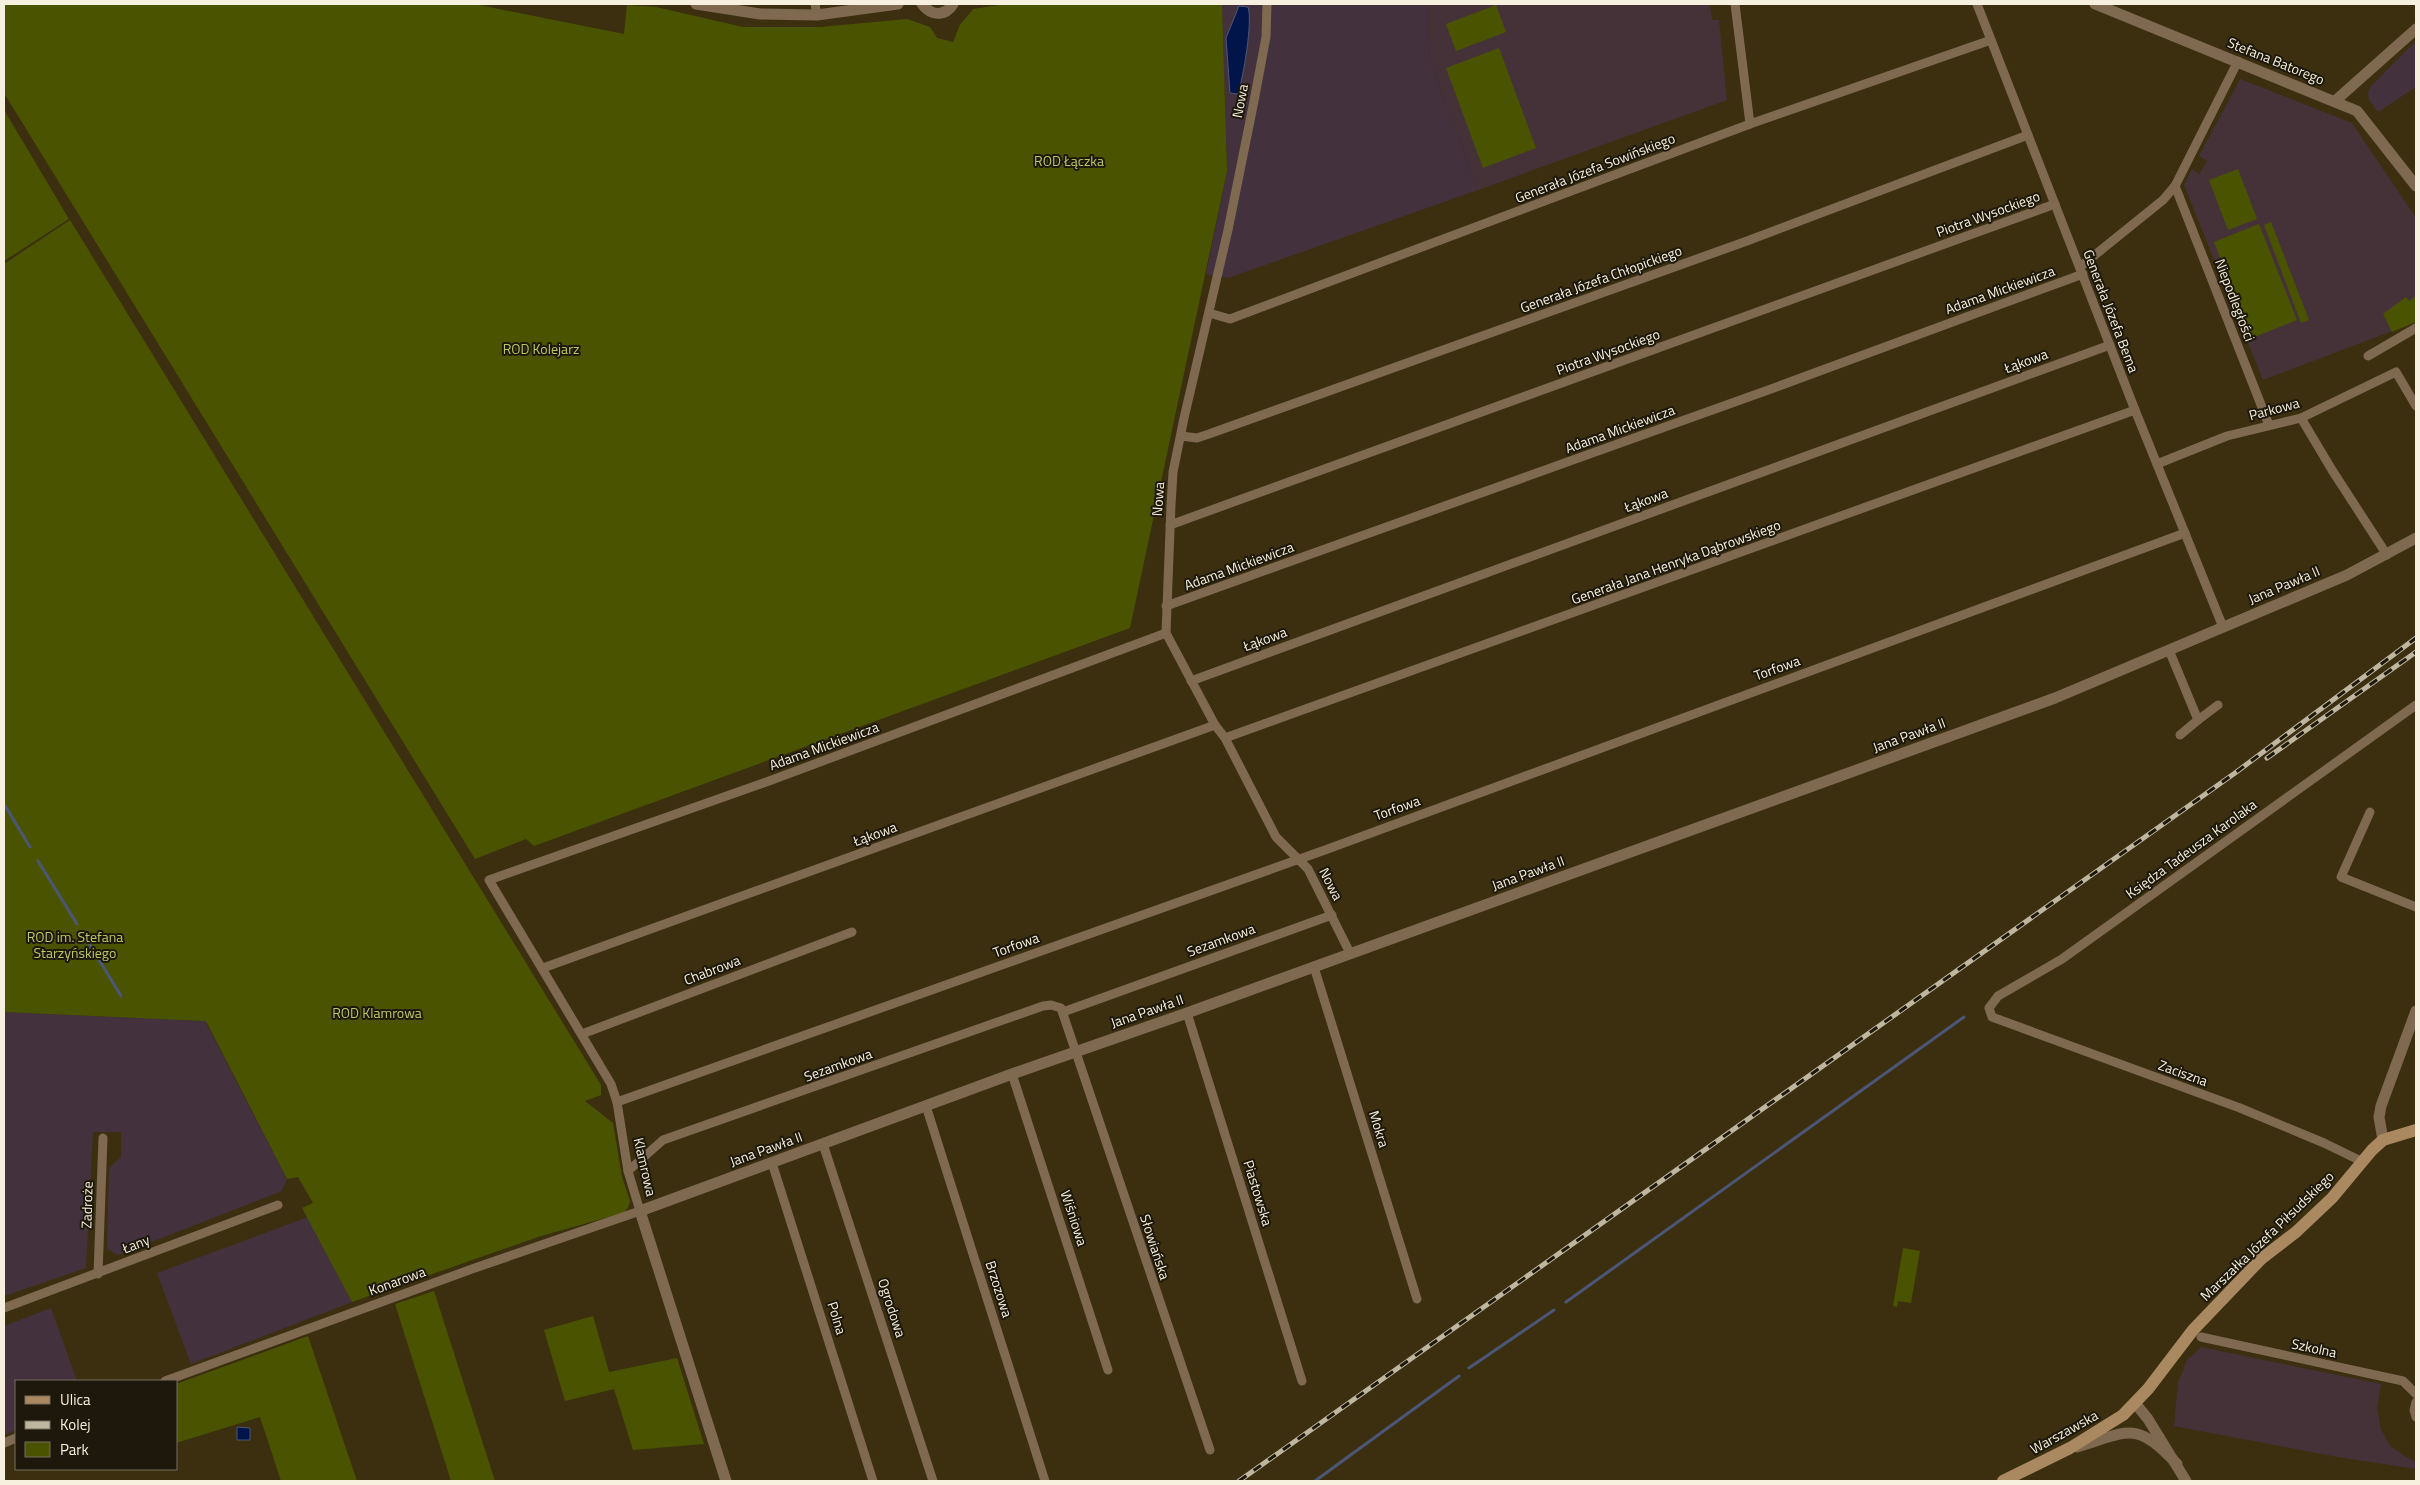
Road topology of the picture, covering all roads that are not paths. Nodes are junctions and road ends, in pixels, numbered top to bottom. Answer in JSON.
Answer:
{"nodes":[{"id":1,"x":696,"y":4,"type":"edge"},
{"id":2,"x":898,"y":4,"type":"edge"},
{"id":3,"x":922,"y":4,"type":"edge"},
{"id":4,"x":953,"y":4,"type":"edge"},
{"id":5,"x":1267,"y":4,"type":"edge"},
{"id":6,"x":1735,"y":4,"type":"edge"},
{"id":7,"x":1977,"y":4,"type":"edge"},
{"id":8,"x":2095,"y":4,"type":"edge"},
{"id":9,"x":816,"y":10,"type":"edge"},
{"id":10,"x":2416,"y":29,"type":"edge"},
{"id":11,"x":1991,"y":40,"type":"junction"},
{"id":12,"x":2238,"y":61,"type":"junction"},
{"id":13,"x":2335,"y":101,"type":"junction"},
{"id":14,"x":1750,"y":124,"type":"junction"},
{"id":15,"x":2028,"y":135,"type":"junction"},
{"id":16,"x":2175,"y":186,"type":"junction"},
{"id":17,"x":2416,"y":186,"type":"edge"},
{"id":18,"x":2055,"y":204,"type":"junction"},
{"id":19,"x":2082,"y":271,"type":"junction"},
{"id":20,"x":1209,"y":313,"type":"junction"},
{"id":21,"x":2416,"y":328,"type":"edge"},
{"id":22,"x":2110,"y":345,"type":"junction"},
{"id":23,"x":2368,"y":356,"type":"dead end"},
{"id":24,"x":2416,"y":406,"type":"edge"},
{"id":25,"x":2135,"y":410,"type":"junction"},
{"id":26,"x":2301,"y":418,"type":"junction"},
{"id":27,"x":2269,"y":425,"type":"junction"},
{"id":28,"x":1180,"y":436,"type":"junction"},
{"id":29,"x":2157,"y":464,"type":"junction"},
{"id":30,"x":1170,"y":525,"type":"junction"},
{"id":31,"x":2185,"y":533,"type":"junction"},
{"id":32,"x":2416,"y":538,"type":"edge"},
{"id":33,"x":2387,"y":555,"type":"junction"},
{"id":34,"x":1166,"y":606,"type":"junction"},
{"id":35,"x":2223,"y":627,"type":"junction"},
{"id":36,"x":1166,"y":633,"type":"junction"},
{"id":37,"x":2169,"y":650,"type":"junction"},
{"id":38,"x":1191,"y":681,"type":"junction"},
{"id":39,"x":2218,"y":705,"type":"dead end"},
{"id":40,"x":2416,"y":705,"type":"edge"},
{"id":41,"x":2198,"y":720,"type":"junction"},
{"id":42,"x":1215,"y":725,"type":"junction"},
{"id":43,"x":2180,"y":735,"type":"dead end"},
{"id":44,"x":1225,"y":738,"type":"junction"},
{"id":45,"x":2370,"y":812,"type":"dead end"},
{"id":46,"x":1298,"y":858,"type":"junction"},
{"id":47,"x":489,"y":880,"type":"joint"},
{"id":48,"x":2416,"y":907,"type":"edge"},
{"id":49,"x":1332,"y":915,"type":"junction"},
{"id":50,"x":852,"y":932,"type":"dead end"},
{"id":51,"x":1350,"y":953,"type":"junction"},
{"id":52,"x":1314,"y":966,"type":"junction"},
{"id":53,"x":543,"y":968,"type":"junction"},
{"id":54,"x":2416,"y":1011,"type":"edge"},
{"id":55,"x":1063,"y":1012,"type":"junction"},
{"id":56,"x":1187,"y":1013,"type":"junction"},
{"id":57,"x":1992,"y":1017,"type":"joint"},
{"id":58,"x":582,"y":1034,"type":"junction"},
{"id":59,"x":1077,"y":1052,"type":"junction"},
{"id":60,"x":1012,"y":1074,"type":"junction"},
{"id":61,"x":617,"y":1102,"type":"junction"},
{"id":62,"x":926,"y":1106,"type":"junction"},
{"id":63,"x":2416,"y":1130,"type":"edge"},
{"id":64,"x":103,"y":1138,"type":"dead end"},
{"id":65,"x":2383,"y":1140,"type":"junction"},
{"id":66,"x":823,"y":1144,"type":"junction"},
{"id":67,"x":2361,"y":1162,"type":"junction"},
{"id":68,"x":772,"y":1163,"type":"junction"},
{"id":69,"x":628,"y":1171,"type":"junction"},
{"id":70,"x":278,"y":1204,"type":"dead end"},
{"id":71,"x":640,"y":1211,"type":"junction"},
{"id":72,"x":98,"y":1274,"type":"junction"},
{"id":73,"x":1417,"y":1299,"type":"dead end"},
{"id":74,"x":4,"y":1308,"type":"edge"},
{"id":75,"x":2202,"y":1337,"type":"dead end"},
{"id":76,"x":1108,"y":1370,"type":"dead end"},
{"id":77,"x":168,"y":1380,"type":"edge"},
{"id":78,"x":1302,"y":1381,"type":"dead end"},
{"id":79,"x":2416,"y":1394,"type":"edge"},
{"id":80,"x":2416,"y":1402,"type":"edge"},
{"id":81,"x":2135,"y":1403,"type":"junction"},
{"id":82,"x":2416,"y":1417,"type":"edge"},
{"id":83,"x":2070,"y":1448,"type":"junction"},
{"id":84,"x":1210,"y":1450,"type":"dead end"},
{"id":85,"x":2177,"y":1464,"type":"junction"},
{"id":86,"x":726,"y":1481,"type":"edge"},
{"id":87,"x":873,"y":1481,"type":"edge"},
{"id":88,"x":932,"y":1481,"type":"edge"},
{"id":89,"x":1045,"y":1481,"type":"edge"},
{"id":90,"x":2003,"y":1481,"type":"edge"},
{"id":91,"x":2186,"y":1481,"type":"edge"}],
"edges":[{"from":1,"to":9,"type":"street"},
{"from":2,"to":9,"type":"street"},
{"from":3,"to":4,"type":"street"},
{"from":5,"to":20,"type":"street","name":"Nowa"},
{"from":6,"to":14,"type":"street"},
{"from":7,"to":11,"type":"street","name":"Generała Józefa Bema"},
{"from":8,"to":12,"type":"street","name":"Stefana Batorego"},
{"from":10,"to":13,"type":"street"},
{"from":11,"to":14,"type":"street","name":"Generała Józefa Sowińskiego"},
{"from":11,"to":15,"type":"street","name":"Generała Józefa Bema"},
{"from":12,"to":13,"type":"street","name":"Stefana Batorego"},
{"from":12,"to":16,"type":"street","name":"Adama Mickiewicza"},
{"from":13,"to":17,"type":"street","name":"Stefana Batorego"},
{"from":14,"to":20,"type":"street","name":"Generała Józefa Sowińskiego"},
{"from":15,"to":18,"type":"street","name":"Generała Józefa Bema"},
{"from":15,"to":28,"type":"street","name":"Generała Józefa Chłopickiego"},
{"from":16,"to":19,"type":"street","name":"Adama Mickiewicza"},
{"from":16,"to":27,"type":"street","name":"Niepodległości"},
{"from":18,"to":19,"type":"street","name":"Generała Józefa Bema"},
{"from":18,"to":30,"type":"street","name":"Piotra Wysockiego"},
{"from":19,"to":22,"type":"street","name":"Generała Józefa Bema"},
{"from":19,"to":34,"type":"street","name":"Adama Mickiewicza"},
{"from":20,"to":28,"type":"street","name":"Nowa"},
{"from":21,"to":23,"type":"street"},
{"from":22,"to":25,"type":"street","name":"Generała Józefa Bema"},
{"from":22,"to":38,"type":"street","name":"Łąkowa"},
{"from":24,"to":26,"type":"street","name":"Parkowa"},
{"from":25,"to":29,"type":"street","name":"Generała Józefa Bema"},
{"from":25,"to":44,"type":"street","name":"Generała Jana Henryka Dąbrowskiego"},
{"from":26,"to":27,"type":"street","name":"Parkowa"},
{"from":26,"to":33,"type":"street"},
{"from":27,"to":29,"type":"street","name":"Parkowa"},
{"from":28,"to":30,"type":"street","name":"Nowa"},
{"from":29,"to":31,"type":"street","name":"Generała Józefa Bema"},
{"from":30,"to":34,"type":"street","name":"Nowa"},
{"from":31,"to":35,"type":"street","name":"Generała Józefa Bema"},
{"from":31,"to":46,"type":"street","name":"Torfowa"},
{"from":32,"to":33,"type":"street","name":"Jana Pawła II"},
{"from":33,"to":35,"type":"street","name":"Jana Pawła II"},
{"from":34,"to":36,"type":"street","name":"Nowa"},
{"from":35,"to":37,"type":"street","name":"Jana Pawła II"},
{"from":36,"to":38,"type":"street","name":"Nowa"},
{"from":36,"to":47,"type":"street","name":"Adama Mickiewicza"},
{"from":37,"to":41,"type":"street"},
{"from":37,"to":51,"type":"street","name":"Jana Pawła II"},
{"from":38,"to":42,"type":"street","name":"Nowa"},
{"from":39,"to":41,"type":"street"},
{"from":40,"to":57,"type":"street","name":"Księdza Tadeusza Karolaka"},
{"from":41,"to":43,"type":"street"},
{"from":42,"to":44,"type":"street","name":"Nowa"},
{"from":42,"to":53,"type":"street","name":"Łąkowa"},
{"from":44,"to":46,"type":"street","name":"Nowa"},
{"from":45,"to":48,"type":"street"},
{"from":46,"to":49,"type":"street","name":"Nowa"},
{"from":46,"to":61,"type":"street","name":"Torfowa"},
{"from":47,"to":53,"type":"street","name":"Klamrowa"},
{"from":49,"to":51,"type":"street","name":"Nowa"},
{"from":49,"to":55,"type":"street","name":"Sezamkowa"},
{"from":50,"to":58,"type":"street","name":"Chabrowa"},
{"from":51,"to":52,"type":"street","name":"Jana Pawła II"},
{"from":52,"to":56,"type":"street","name":"Jana Pawła II"},
{"from":52,"to":73,"type":"street","name":"Mokra"},
{"from":53,"to":58,"type":"street","name":"Klamrowa"},
{"from":54,"to":65,"type":"street"},
{"from":55,"to":59,"type":"street"},
{"from":55,"to":69,"type":"street","name":"Sezamkowa"},
{"from":56,"to":59,"type":"street","name":"Jana Pawła II"},
{"from":56,"to":78,"type":"street","name":"Piastowska"},
{"from":57,"to":67,"type":"street","name":"Zaciszna"},
{"from":58,"to":61,"type":"street","name":"Klamrowa"},
{"from":59,"to":60,"type":"street","name":"Jana Pawła II"},
{"from":59,"to":84,"type":"street","name":"Słowiańska"},
{"from":60,"to":62,"type":"street","name":"Jana Pawła II"},
{"from":60,"to":76,"type":"street","name":"Wiśniowa"},
{"from":61,"to":69,"type":"street","name":"Klamrowa"},
{"from":62,"to":66,"type":"street","name":"Jana Pawła II"},
{"from":62,"to":89,"type":"street","name":"Brzozowa"},
{"from":63,"to":65,"type":"main road"},
{"from":64,"to":72,"type":"street","name":"Zadroże"},
{"from":65,"to":67,"type":"main road","name":"Marszałka Józefa Piłsudskiego"},
{"from":66,"to":68,"type":"street","name":"Jana Pawła II"},
{"from":66,"to":88,"type":"street","name":"Ogrodowa"},
{"from":67,"to":81,"type":"main road","name":"Marszałka Józefa Piłsudskiego"},
{"from":68,"to":71,"type":"street","name":"Jana Pawła II"},
{"from":68,"to":87,"type":"street","name":"Polna"},
{"from":69,"to":71,"type":"street","name":"Klamrowa"},
{"from":70,"to":72,"type":"street","name":"Łany"},
{"from":71,"to":77,"type":"street","name":"Konarowa"},
{"from":71,"to":86,"type":"street","name":"Klamrowa"},
{"from":72,"to":74,"type":"street","name":"Łany"},
{"from":75,"to":79,"type":"street","name":"Szkolna"},
{"from":80,"to":82,"type":"street"},
{"from":81,"to":83,"type":"main road","name":"Warszawska"},
{"from":81,"to":85,"type":"street"},
{"from":83,"to":85,"type":"street"},
{"from":83,"to":90,"type":"main road","name":"Warszawska"},
{"from":85,"to":91,"type":"street"}]}
